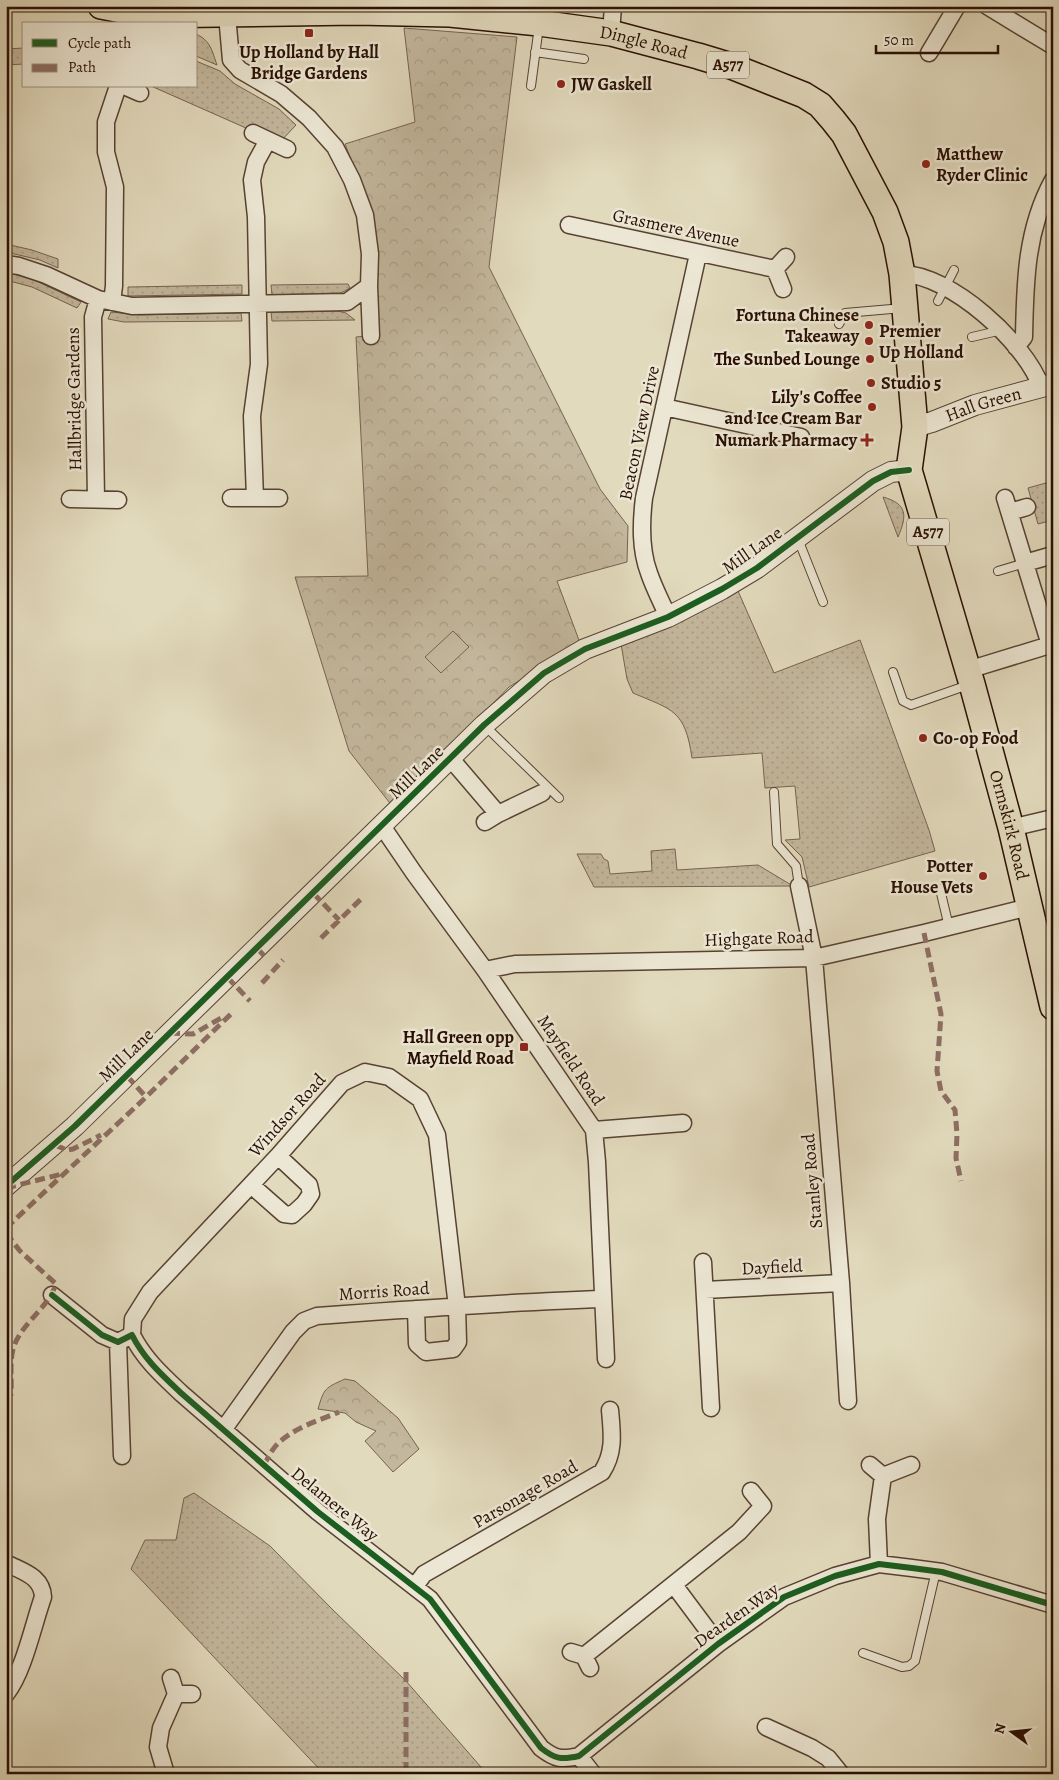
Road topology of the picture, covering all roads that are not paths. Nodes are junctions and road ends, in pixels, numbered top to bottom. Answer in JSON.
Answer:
{"nodes":[{"id":1,"x":101,"y":6,"type":"edge"},
{"id":2,"x":613,"y":6,"type":"edge"},
{"id":3,"x":957,"y":6,"type":"edge"},
{"id":4,"x":987,"y":6,"type":"edge"},
{"id":5,"x":357,"y":9,"type":"edge"},
{"id":6,"x":227,"y":14,"type":"junction"},
{"id":7,"x":539,"y":23,"type":"junction"},
{"id":8,"x":611,"y":34,"type":"junction"},
{"id":9,"x":1053,"y":46,"type":"edge"},
{"id":10,"x":535,"y":52,"type":"junction"},
{"id":11,"x":930,"y":53,"type":"dead end"},
{"id":12,"x":584,"y":59,"type":"dead end"},
{"id":13,"x":531,"y":86,"type":"dead end"},
{"id":14,"x":117,"y":88,"type":"edge"},
{"id":15,"x":129,"y":88,"type":"edge"},
{"id":16,"x":140,"y":93,"type":"dead end"},
{"id":17,"x":253,"y":133,"type":"dead end"},
{"id":18,"x":268,"y":140,"type":"junction"},
{"id":19,"x":287,"y":149,"type":"dead end"},
{"id":20,"x":1053,"y":180,"type":"edge"},
{"id":21,"x":569,"y":225,"type":"dead end"},
{"id":22,"x":698,"y":254,"type":"junction"},
{"id":23,"x":786,"y":257,"type":"dead end"},
{"id":24,"x":6,"y":264,"type":"edge"},
{"id":25,"x":775,"y":269,"type":"junction"},
{"id":26,"x":954,"y":270,"type":"dead end"},
{"id":27,"x":902,"y":274,"type":"junction"},
{"id":28,"x":369,"y":286,"type":"junction"},
{"id":29,"x":783,"y":288,"type":"dead end"},
{"id":30,"x":942,"y":294,"type":"junction"},
{"id":31,"x":105,"y":300,"type":"junction"},
{"id":32,"x":258,"y":304,"type":"junction"},
{"id":33,"x":905,"y":308,"type":"junction"},
{"id":34,"x":839,"y":324,"type":"dead end"},
{"id":35,"x":1002,"y":330,"type":"junction"},
{"id":36,"x":371,"y":336,"type":"dead end"},
{"id":37,"x":972,"y":337,"type":"dead end"},
{"id":38,"x":1016,"y":346,"type":"junction"},
{"id":39,"x":1047,"y":386,"type":"edge"},
{"id":40,"x":664,"y":407,"type":"junction"},
{"id":41,"x":915,"y":427,"type":"junction"},
{"id":42,"x":801,"y":437,"type":"dead end"},
{"id":43,"x":909,"y":470,"type":"junction"},
{"id":44,"x":231,"y":498,"type":"dead end"},
{"id":45,"x":255,"y":498,"type":"junction"},
{"id":46,"x":279,"y":498,"type":"dead end"},
{"id":47,"x":96,"y":499,"type":"junction"},
{"id":48,"x":70,"y":500,"type":"dead end"},
{"id":49,"x":118,"y":500,"type":"dead end"},
{"id":50,"x":1027,"y":506,"type":"dead end"},
{"id":51,"x":798,"y":537,"type":"junction"},
{"id":52,"x":1053,"y":555,"type":"edge"},
{"id":53,"x":1025,"y":563,"type":"junction"},
{"id":54,"x":998,"y":571,"type":"dead end"},
{"id":55,"x":823,"y":602,"type":"dead end"},
{"id":56,"x":668,"y":617,"type":"junction"},
{"id":57,"x":1051,"y":645,"type":"edge"},
{"id":58,"x":893,"y":672,"type":"dead end"},
{"id":59,"x":970,"y":677,"type":"junction"},
{"id":60,"x":484,"y":726,"type":"junction"},
{"id":61,"x":451,"y":759,"type":"junction"},
{"id":62,"x":774,"y":792,"type":"dead end"},
{"id":63,"x":542,"y":793,"type":"dead end"},
{"id":64,"x":560,"y":798,"type":"dead end"},
{"id":65,"x":1053,"y":818,"type":"edge"},
{"id":66,"x":382,"y":826,"type":"junction"},
{"id":67,"x":1011,"y":828,"type":"junction"},
{"id":68,"x":799,"y":886,"type":"joint"},
{"id":69,"x":940,"y":889,"type":"dead end"},
{"id":70,"x":1029,"y":907,"type":"junction"},
{"id":71,"x":949,"y":927,"type":"junction"},
{"id":72,"x":814,"y":958,"type":"junction"},
{"id":73,"x":485,"y":970,"type":"junction"},
{"id":74,"x":1053,"y":1007,"type":"edge"},
{"id":75,"x":682,"y":1123,"type":"dead end"},
{"id":76,"x":594,"y":1130,"type":"junction"},
{"id":77,"x":278,"y":1156,"type":"junction"},
{"id":78,"x":251,"y":1185,"type":"junction"},
{"id":79,"x":6,"y":1186,"type":"edge"},
{"id":80,"x":703,"y":1262,"type":"dead end"},
{"id":81,"x":841,"y":1283,"type":"junction"},
{"id":82,"x":705,"y":1290,"type":"junction"},
{"id":83,"x":52,"y":1295,"type":"dead end"},
{"id":84,"x":603,"y":1299,"type":"junction"},
{"id":85,"x":457,"y":1307,"type":"junction"},
{"id":86,"x":416,"y":1309,"type":"junction"},
{"id":87,"x":125,"y":1339,"type":"junction"},
{"id":88,"x":606,"y":1359,"type":"dead end"},
{"id":89,"x":848,"y":1401,"type":"dead end"},
{"id":90,"x":710,"y":1408,"type":"dead end"},
{"id":91,"x":610,"y":1410,"type":"dead end"},
{"id":92,"x":223,"y":1430,"type":"junction"},
{"id":93,"x":122,"y":1456,"type":"dead end"},
{"id":94,"x":870,"y":1465,"type":"dead end"},
{"id":95,"x":911,"y":1465,"type":"dead end"},
{"id":96,"x":883,"y":1476,"type":"junction"},
{"id":97,"x":751,"y":1491,"type":"dead end"},
{"id":98,"x":6,"y":1562,"type":"edge"},
{"id":99,"x":879,"y":1564,"type":"junction"},
{"id":100,"x":936,"y":1571,"type":"junction"},
{"id":101,"x":674,"y":1585,"type":"junction"},
{"id":102,"x":415,"y":1586,"type":"junction"},
{"id":103,"x":1053,"y":1605,"type":"edge"},
{"id":104,"x":718,"y":1644,"type":"junction"},
{"id":105,"x":863,"y":1653,"type":"dead end"},
{"id":106,"x":582,"y":1659,"type":"dead end"},
{"id":107,"x":171,"y":1678,"type":"dead end"},
{"id":108,"x":6,"y":1694,"type":"edge"},
{"id":109,"x":766,"y":1727,"type":"dead end"},
{"id":110,"x":579,"y":1756,"type":"junction"},
{"id":111,"x":166,"y":1774,"type":"edge"},
{"id":112,"x":593,"y":1774,"type":"edge"},
{"id":113,"x":840,"y":1774,"type":"edge"}],
"edges":[{"from":1,"to":6,"type":"main road","name":"Dingle Road","number":"A577"},
{"from":2,"to":8,"type":"street"},
{"from":3,"to":11,"type":"street"},
{"from":4,"to":9,"type":"street"},
{"from":5,"to":6,"type":"main road","name":"Dingle Road","number":"A577"},
{"from":5,"to":7,"type":"main road","name":"Dingle Road","number":"A577"},
{"from":6,"to":28,"type":"street"},
{"from":7,"to":8,"type":"main road","name":"Dingle Road","number":"A577"},
{"from":7,"to":10,"type":"lane"},
{"from":8,"to":27,"type":"main road","name":"Dingle Road","number":"A577"},
{"from":10,"to":12,"type":"lane"},
{"from":10,"to":13,"type":"lane"},
{"from":14,"to":31,"type":"street","name":"Hallbridge Gardens"},
{"from":15,"to":16,"type":"street"},
{"from":17,"to":18,"type":"street"},
{"from":18,"to":19,"type":"street"},
{"from":18,"to":32,"type":"street"},
{"from":20,"to":38,"type":"street"},
{"from":21,"to":22,"type":"street","name":"Grasmere Avenue"},
{"from":22,"to":25,"type":"street","name":"Grasmere Avenue"},
{"from":22,"to":40,"type":"street","name":"Beacon View Drive"},
{"from":23,"to":25,"type":"street"},
{"from":24,"to":31,"type":"street"},
{"from":25,"to":29,"type":"street"},
{"from":26,"to":30,"type":"lane"},
{"from":27,"to":30,"type":"street"},
{"from":27,"to":33,"type":"main road","name":"Dingle Road","number":"A577"},
{"from":28,"to":32,"type":"street"},
{"from":28,"to":36,"type":"street"},
{"from":30,"to":35,"type":"street"},
{"from":31,"to":32,"type":"street"},
{"from":31,"to":47,"type":"street","name":"Hallbridge Gardens"},
{"from":32,"to":45,"type":"street"},
{"from":33,"to":34,"type":"lane"},
{"from":33,"to":41,"type":"main road","name":"Dingle Road","number":"A577"},
{"from":35,"to":37,"type":"lane"},
{"from":35,"to":38,"type":"street"},
{"from":38,"to":39,"type":"street"},
{"from":39,"to":41,"type":"street","name":"Hall Green"},
{"from":40,"to":42,"type":"street"},
{"from":40,"to":56,"type":"street","name":"Beacon View Drive"},
{"from":41,"to":43,"type":"main road","name":"Dingle Road","number":"A577"},
{"from":43,"to":51,"type":"street","name":"Mill Lane"},
{"from":43,"to":59,"type":"main road","name":"Ormskirk Road","number":"A577"},
{"from":44,"to":45,"type":"street"},
{"from":45,"to":46,"type":"street"},
{"from":47,"to":48,"type":"street"},
{"from":47,"to":49,"type":"street"},
{"from":50,"to":53,"type":"street"},
{"from":51,"to":55,"type":"lane"},
{"from":51,"to":56,"type":"street","name":"Mill Lane"},
{"from":52,"to":53,"type":"street"},
{"from":53,"to":54,"type":"lane"},
{"from":53,"to":57,"type":"street"},
{"from":56,"to":60,"type":"street","name":"Mill Lane"},
{"from":57,"to":59,"type":"street"},
{"from":58,"to":59,"type":"lane"},
{"from":59,"to":67,"type":"main road","name":"Ormskirk Road","number":"A577"},
{"from":60,"to":61,"type":"street","name":"Mill Lane"},
{"from":60,"to":64,"type":"lane"},
{"from":61,"to":63,"type":"street"},
{"from":61,"to":66,"type":"street","name":"Mill Lane"},
{"from":62,"to":68,"type":"lane"},
{"from":65,"to":67,"type":"street"},
{"from":66,"to":73,"type":"street","name":"Mayfield Road"},
{"from":66,"to":79,"type":"street","name":"Mill Lane"},
{"from":67,"to":70,"type":"main road","name":"Ormskirk Road","number":"A577"},
{"from":68,"to":72,"type":"street","name":"Stanley Road"},
{"from":69,"to":71,"type":"lane"},
{"from":70,"to":71,"type":"street","name":"Highgate Road"},
{"from":70,"to":74,"type":"main road","name":"Ormskirk Road","number":"A577"},
{"from":71,"to":72,"type":"street","name":"Highgate Road"},
{"from":72,"to":73,"type":"street","name":"Highgate Road"},
{"from":72,"to":81,"type":"street","name":"Stanley Road"},
{"from":73,"to":76,"type":"street","name":"Mayfield Road"},
{"from":75,"to":76,"type":"street"},
{"from":76,"to":84,"type":"street","name":"Mayfield Road"},
{"from":77,"to":78,"type":"street","name":"Windsor Road"},
{"from":77,"to":78,"type":"street"},
{"from":77,"to":85,"type":"street","name":"Windsor Road"},
{"from":78,"to":87,"type":"street","name":"Windsor Road"},
{"from":80,"to":82,"type":"street"},
{"from":81,"to":82,"type":"street","name":"Dayfield"},
{"from":81,"to":89,"type":"street","name":"Stanley Road"},
{"from":82,"to":90,"type":"street"},
{"from":83,"to":87,"type":"street","name":"Delamere Way"},
{"from":84,"to":85,"type":"street","name":"Morris Road"},
{"from":84,"to":88,"type":"street","name":"Mayfield Road"},
{"from":85,"to":86,"type":"street","name":"Morris Road"},
{"from":85,"to":86,"type":"street","name":"Windsor Road"},
{"from":86,"to":92,"type":"street","name":"Morris Road"},
{"from":87,"to":92,"type":"street","name":"Delamere Way"},
{"from":87,"to":93,"type":"street","name":"Windsor Road"},
{"from":91,"to":102,"type":"street","name":"Parsonage Road"},
{"from":92,"to":102,"type":"street","name":"Delamere Way"},
{"from":94,"to":96,"type":"street"},
{"from":95,"to":96,"type":"street"},
{"from":96,"to":99,"type":"street"},
{"from":97,"to":101,"type":"street"},
{"from":98,"to":108,"type":"street"},
{"from":99,"to":100,"type":"street","name":"Dearden Way"},
{"from":99,"to":104,"type":"street","name":"Dearden Way"},
{"from":100,"to":103,"type":"street","name":"Dearden Way"},
{"from":100,"to":105,"type":"lane"},
{"from":101,"to":104,"type":"street"},
{"from":101,"to":106,"type":"street"},
{"from":102,"to":110,"type":"street","name":"Delamere Way"},
{"from":104,"to":110,"type":"street","name":"Dearden Way"},
{"from":107,"to":111,"type":"street"},
{"from":109,"to":113,"type":"street"},
{"from":110,"to":112,"type":"street"}]}
